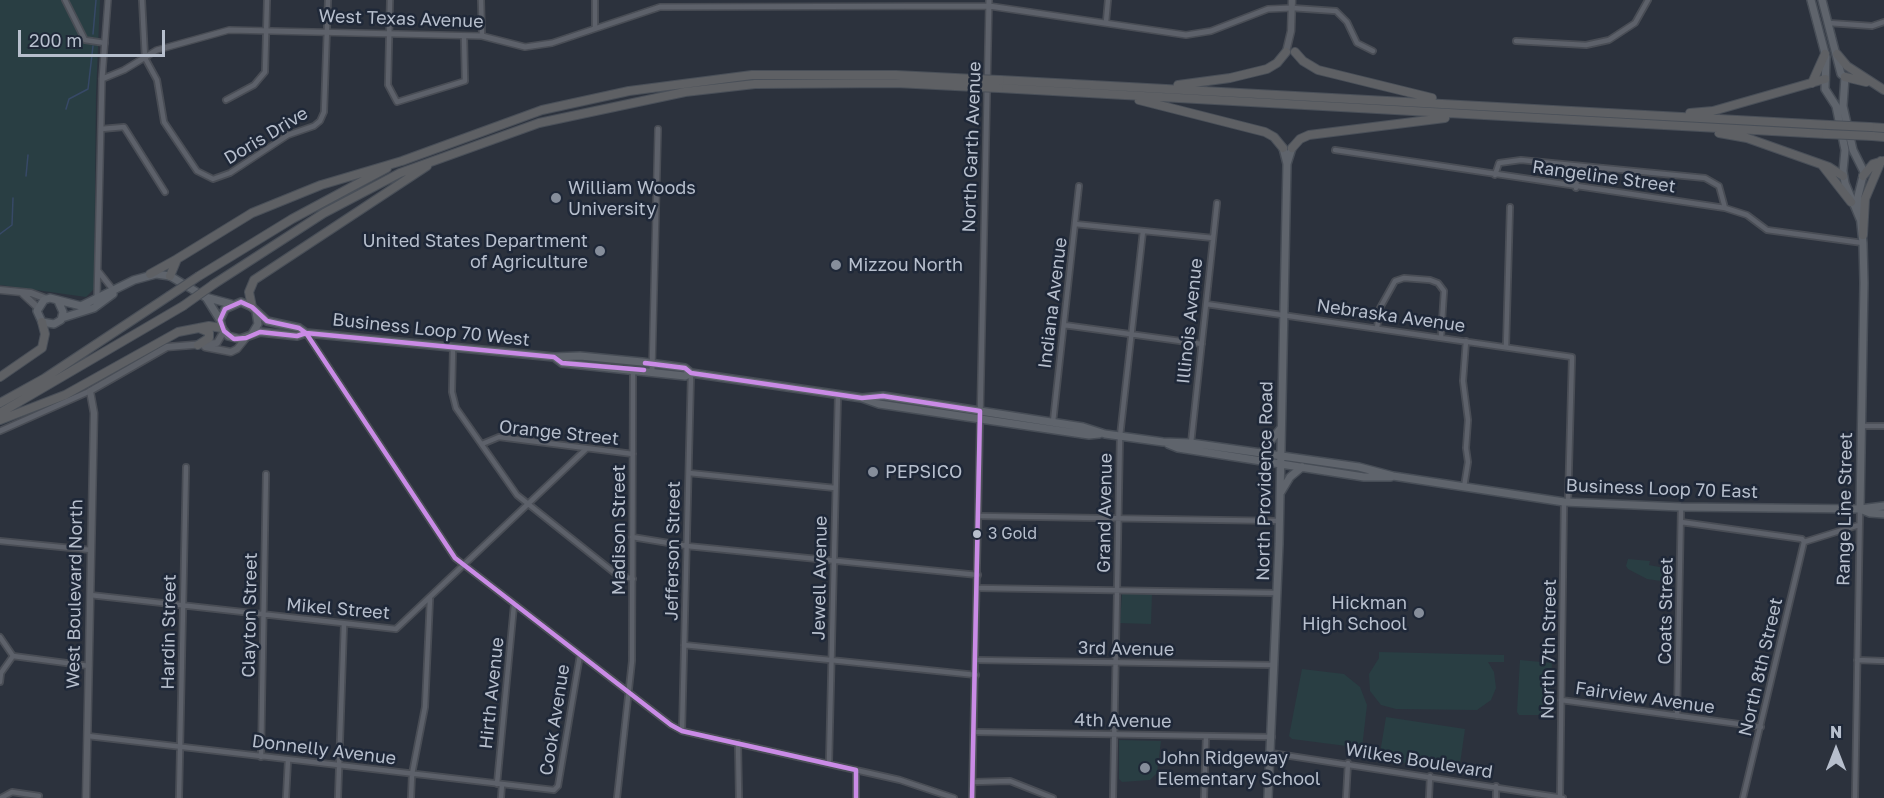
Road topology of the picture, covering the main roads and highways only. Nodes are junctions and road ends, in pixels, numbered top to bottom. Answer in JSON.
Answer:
{"nodes":[{"id":1,"x":1292,"y":0,"type":"edge"},
{"id":2,"x":1811,"y":0,"type":"edge"},
{"id":3,"x":1822,"y":0,"type":"edge"},
{"id":4,"x":1291,"y":31,"type":"junction"},
{"id":5,"x":1286,"y":52,"type":"joint"},
{"id":6,"x":1295,"y":52,"type":"joint"},
{"id":7,"x":1825,"y":54,"type":"junction"},
{"id":8,"x":1837,"y":54,"type":"junction"},
{"id":9,"x":1843,"y":76,"type":"junction"},
{"id":10,"x":1825,"y":79,"type":"junction"},
{"id":11,"x":1868,"y":82,"type":"junction"},
{"id":12,"x":975,"y":83,"type":"junction"},
{"id":13,"x":1812,"y":83,"type":"junction"},
{"id":14,"x":999,"y":84,"type":"junction"},
{"id":15,"x":1138,"y":87,"type":"junction"},
{"id":16,"x":1884,"y":90,"type":"edge"},
{"id":17,"x":1120,"y":95,"type":"junction"},
{"id":18,"x":1457,"y":103,"type":"junction"},
{"id":19,"x":1482,"y":116,"type":"junction"},
{"id":20,"x":1666,"y":116,"type":"junction"},
{"id":21,"x":1691,"y":127,"type":"junction"},
{"id":22,"x":1884,"y":128,"type":"edge"},
{"id":23,"x":1884,"y":137,"type":"edge"},
{"id":24,"x":1288,"y":148,"type":"junction"},
{"id":25,"x":455,"y":151,"type":"junction"},
{"id":26,"x":402,"y":160,"type":"junction"},
{"id":27,"x":1883,"y":161,"type":"edge"},
{"id":28,"x":1821,"y":164,"type":"junction"},
{"id":29,"x":1844,"y":176,"type":"junction"},
{"id":30,"x":1863,"y":176,"type":"junction"},
{"id":31,"x":1851,"y":202,"type":"junction"},
{"id":32,"x":1862,"y":222,"type":"junction"},
{"id":33,"x":1863,"y":239,"type":"junction"},
{"id":34,"x":177,"y":260,"type":"junction"},
{"id":35,"x":150,"y":274,"type":"junction"},
{"id":36,"x":170,"y":276,"type":"junction"},
{"id":37,"x":0,"y":290,"type":"edge"},
{"id":38,"x":114,"y":291,"type":"junction"},
{"id":39,"x":20,"y":292,"type":"junction"},
{"id":40,"x":205,"y":297,"type":"junction"},
{"id":41,"x":47,"y":298,"type":"junction"},
{"id":42,"x":58,"y":301,"type":"junction"},
{"id":43,"x":231,"y":304,"type":"junction"},
{"id":44,"x":37,"y":307,"type":"junction"},
{"id":45,"x":254,"y":309,"type":"junction"},
{"id":46,"x":61,"y":320,"type":"junction"},
{"id":47,"x":42,"y":322,"type":"junction"},
{"id":48,"x":222,"y":326,"type":"junction"},
{"id":49,"x":198,"y":328,"type":"junction"},
{"id":50,"x":306,"y":333,"type":"junction"},
{"id":51,"x":249,"y":336,"type":"junction"},
{"id":52,"x":200,"y":346,"type":"junction"},
{"id":53,"x":554,"y":357,"type":"junction"},
{"id":54,"x":653,"y":368,"type":"junction"},
{"id":55,"x":0,"y":377,"type":"edge"},
{"id":56,"x":862,"y":398,"type":"junction"},
{"id":57,"x":0,"y":403,"type":"edge"},
{"id":58,"x":980,"y":411,"type":"joint"},
{"id":59,"x":0,"y":413,"type":"edge"},
{"id":60,"x":980,"y":419,"type":"joint"},
{"id":61,"x":0,"y":420,"type":"edge"},
{"id":62,"x":1281,"y":428,"type":"junction"},
{"id":63,"x":1102,"y":433,"type":"junction"},
{"id":64,"x":1163,"y":442,"type":"junction"},
{"id":65,"x":1261,"y":453,"type":"junction"},
{"id":66,"x":1280,"y":460,"type":"junction"},
{"id":67,"x":1302,"y":467,"type":"junction"},
{"id":68,"x":1393,"y":476,"type":"junction"},
{"id":69,"x":1280,"y":494,"type":"junction"},
{"id":70,"x":1884,"y":506,"type":"edge"},
{"id":71,"x":1860,"y":509,"type":"junction"},
{"id":72,"x":1884,"y":514,"type":"edge"},
{"id":73,"x":86,"y":798,"type":"edge"},
{"id":74,"x":1268,"y":798,"type":"edge"}],
"edges":[{"from":1,"to":4,"type":"main road"},
{"from":2,"to":7,"type":"main road","name":"Range Line Street"},
{"from":3,"to":8,"type":"main road","name":"Range Line Street"},
{"from":4,"to":5,"type":"main road"},
{"from":4,"to":6,"type":"main road"},
{"from":5,"to":15,"type":"highway"},
{"from":6,"to":18,"type":"highway"},
{"from":7,"to":10,"type":"main road","name":"Range Line Street"},
{"from":7,"to":13,"type":"highway"},
{"from":8,"to":9,"type":"main road","name":"Range Line Street"},
{"from":8,"to":11,"type":"highway"},
{"from":9,"to":10,"type":"main road"},
{"from":9,"to":11,"type":"highway"},
{"from":9,"to":30,"type":"main road","name":"Range Line Street"},
{"from":10,"to":13,"type":"highway"},
{"from":10,"to":29,"type":"main road","name":"Range Line Street"},
{"from":11,"to":16,"type":"highway"},
{"from":12,"to":14,"type":"highway","bridge":true},
{"from":12,"to":25,"type":"highway"},
{"from":12,"to":26,"type":"highway"},
{"from":13,"to":20,"type":"highway"},
{"from":14,"to":15,"type":"highway"},
{"from":14,"to":17,"type":"highway"},
{"from":15,"to":18,"type":"highway"},
{"from":17,"to":19,"type":"highway"},
{"from":17,"to":24,"type":"highway"},
{"from":18,"to":20,"type":"highway"},
{"from":19,"to":21,"type":"highway"},
{"from":19,"to":24,"type":"highway"},
{"from":20,"to":22,"type":"highway","bridge":true},
{"from":21,"to":23,"type":"highway","bridge":true},
{"from":21,"to":28,"type":"highway"},
{"from":24,"to":62,"type":"main road","name":"North Providence Road"},
{"from":25,"to":45,"type":"highway"},
{"from":25,"to":59,"type":"highway","bridge":true},
{"from":26,"to":34,"type":"highway"},
{"from":26,"to":57,"type":"highway","bridge":true},
{"from":27,"to":30,"type":"highway"},
{"from":27,"to":33,"type":"highway"},
{"from":28,"to":29,"type":"highway"},
{"from":28,"to":31,"type":"highway"},
{"from":29,"to":30,"type":"main road"},
{"from":29,"to":31,"type":"main road","name":"Range Line Street"},
{"from":30,"to":32,"type":"main road","name":"Range Line Street"},
{"from":31,"to":32,"type":"main road","name":"Range Line Street"},
{"from":32,"to":33,"type":"main road","name":"Range Line Street"},
{"from":33,"to":71,"type":"main road","name":"Range Line Street"},
{"from":34,"to":35,"type":"highway"},
{"from":34,"to":36,"type":"highway"},
{"from":35,"to":36,"type":"main road"},
{"from":35,"to":38,"type":"main road"},
{"from":36,"to":40,"type":"main road"},
{"from":37,"to":39,"type":"main road"},
{"from":38,"to":42,"type":"main road"},
{"from":38,"to":46,"type":"main road"},
{"from":39,"to":41,"type":"main road"},
{"from":39,"to":44,"type":"main road"},
{"from":40,"to":43,"type":"main road"},
{"from":40,"to":48,"type":"main road"},
{"from":41,"to":42,"type":"main road"},
{"from":41,"to":44,"type":"main road"},
{"from":42,"to":46,"type":"main road"},
{"from":43,"to":45,"type":"main road"},
{"from":43,"to":48,"type":"main road"},
{"from":44,"to":47,"type":"main road"},
{"from":45,"to":50,"type":"main road","name":"Business Loop 70 West"},
{"from":45,"to":51,"type":"main road"},
{"from":46,"to":47,"type":"main road"},
{"from":47,"to":55,"type":"highway"},
{"from":48,"to":49,"type":"highway"},
{"from":48,"to":51,"type":"main road"},
{"from":48,"to":52,"type":"main road"},
{"from":49,"to":52,"type":"highway"},
{"from":49,"to":61,"type":"highway"},
{"from":50,"to":51,"type":"main road","name":"Business Loop 70 West"},
{"from":50,"to":53,"type":"main road","name":"Business Loop 70 West"},
{"from":51,"to":52,"type":"main road"},
{"from":52,"to":73,"type":"main road","name":"West Boulevard North"},
{"from":53,"to":54,"type":"main road","name":"Business Loop 70 West"},
{"from":53,"to":54,"type":"main road","name":"Business Loop 70 West"},
{"from":54,"to":56,"type":"main road","name":"Business Loop 70 West"},
{"from":56,"to":58,"type":"main road","name":"Business Loop 70 West"},
{"from":56,"to":60,"type":"main road","name":"Business Loop 70 West"},
{"from":58,"to":63,"type":"main road","name":"Business Loop 70 East"},
{"from":60,"to":63,"type":"main road","name":"Business Loop 70 East"},
{"from":62,"to":65,"type":"main road"},
{"from":62,"to":66,"type":"main road","name":"North Providence Road"},
{"from":63,"to":64,"type":"main road","name":"Business Loop 70 East"},
{"from":64,"to":65,"type":"main road","name":"Business Loop 70 East"},
{"from":64,"to":66,"type":"main road","name":"Business Loop 70 East"},
{"from":65,"to":66,"type":"main road","name":"Business Loop 70 East"},
{"from":66,"to":67,"type":"main road","name":"Business Loop 70 East"},
{"from":66,"to":68,"type":"main road","name":"Business Loop 70 East"},
{"from":66,"to":69,"type":"main road","name":"North Providence Road"},
{"from":67,"to":68,"type":"main road","name":"Business Loop 70 East"},
{"from":67,"to":69,"type":"main road"},
{"from":68,"to":71,"type":"main road","name":"Business Loop 70 East"},
{"from":69,"to":74,"type":"main road","name":"North Providence Road"},
{"from":70,"to":71,"type":"main road","name":"Business Loop 70 East"},
{"from":71,"to":72,"type":"main road","name":"Business Loop 70 East"}]}
